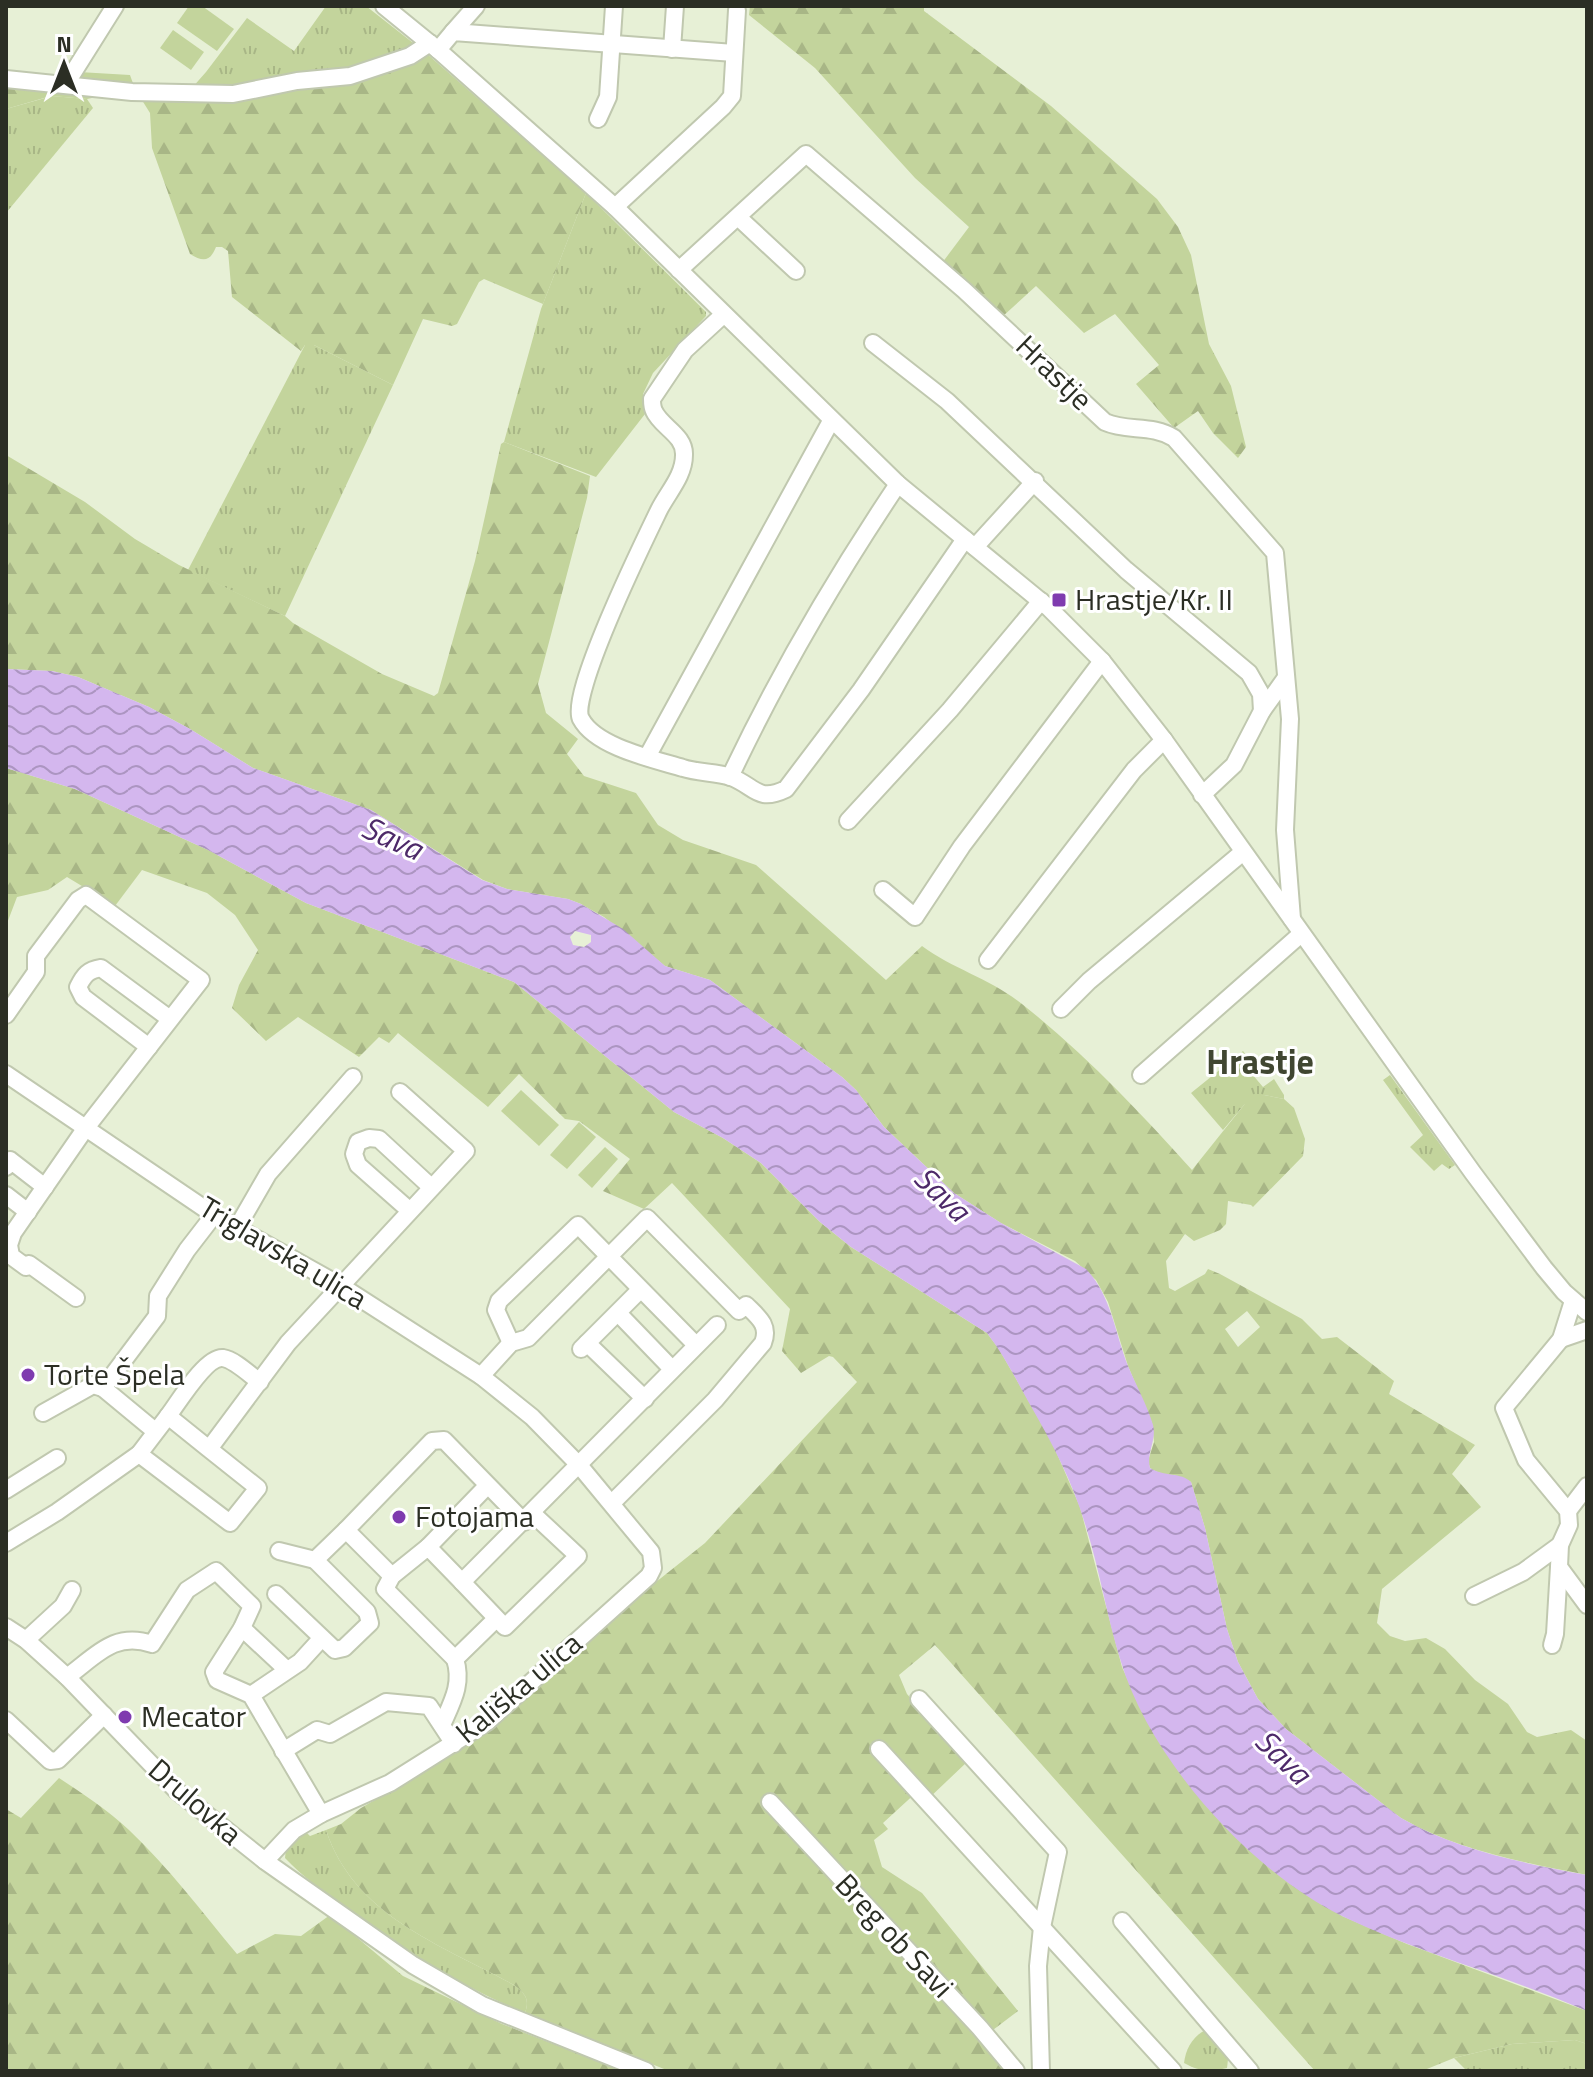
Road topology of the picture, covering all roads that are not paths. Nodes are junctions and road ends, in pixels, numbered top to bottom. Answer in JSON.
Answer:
{"nodes":[{"id":1,"x":115,"y":6,"type":"edge"},
{"id":2,"x":384,"y":6,"type":"edge"},
{"id":3,"x":476,"y":6,"type":"edge"},
{"id":4,"x":614,"y":6,"type":"edge"},
{"id":5,"x":675,"y":6,"type":"edge"},
{"id":6,"x":737,"y":10,"type":"dead end"},
{"id":7,"x":453,"y":32,"type":"junction"},
{"id":8,"x":434,"y":46,"type":"junction"},
{"id":9,"x":611,"y":46,"type":"junction"},
{"id":10,"x":672,"y":49,"type":"junction"},
{"id":11,"x":734,"y":53,"type":"junction"},
{"id":12,"x":6,"y":79,"type":"edge"},
{"id":13,"x":66,"y":84,"type":"junction"},
{"id":14,"x":598,"y":119,"type":"dead end"},
{"id":15,"x":615,"y":207,"type":"junction"},
{"id":16,"x":739,"y":218,"type":"junction"},
{"id":17,"x":679,"y":270,"type":"junction"},
{"id":18,"x":796,"y":271,"type":"dead end"},
{"id":19,"x":723,"y":315,"type":"junction"},
{"id":20,"x":873,"y":343,"type":"dead end"},
{"id":21,"x":831,"y":421,"type":"junction"},
{"id":22,"x":1035,"y":481,"type":"junction"},
{"id":23,"x":898,"y":484,"type":"junction"},
{"id":24,"x":970,"y":543,"type":"junction"},
{"id":25,"x":1041,"y":601,"type":"junction"},
{"id":26,"x":1102,"y":661,"type":"junction"},
{"id":27,"x":1285,"y":679,"type":"junction"},
{"id":28,"x":1262,"y":711,"type":"junction"},
{"id":29,"x":1164,"y":740,"type":"junction"},
{"id":30,"x":647,"y":757,"type":"junction"},
{"id":31,"x":730,"y":777,"type":"junction"},
{"id":32,"x":1202,"y":795,"type":"junction"},
{"id":33,"x":848,"y":821,"type":"dead end"},
{"id":34,"x":1243,"y":852,"type":"junction"},
{"id":35,"x":883,"y":890,"type":"dead end"},
{"id":36,"x":1297,"y":927,"type":"junction"},
{"id":37,"x":988,"y":960,"type":"dead end"},
{"id":38,"x":1061,"y":1009,"type":"dead end"},
{"id":39,"x":6,"y":1015,"type":"edge"},
{"id":40,"x":170,"y":1019,"type":"junction"},
{"id":41,"x":149,"y":1047,"type":"junction"},
{"id":42,"x":6,"y":1074,"type":"edge"},
{"id":43,"x":1141,"y":1075,"type":"dead end"},
{"id":44,"x":353,"y":1077,"type":"dead end"},
{"id":45,"x":400,"y":1092,"type":"dead end"},
{"id":46,"x":85,"y":1129,"type":"junction"},
{"id":47,"x":6,"y":1167,"type":"edge"},
{"id":48,"x":45,"y":1187,"type":"junction"},
{"id":49,"x":431,"y":1187,"type":"junction"},
{"id":50,"x":6,"y":1195,"type":"edge"},
{"id":51,"x":409,"y":1210,"type":"junction"},
{"id":52,"x":28,"y":1212,"type":"junction"},
{"id":53,"x":214,"y":1215,"type":"junction"},
{"id":54,"x":238,"y":1226,"type":"junction"},
{"id":55,"x":609,"y":1256,"type":"junction"},
{"id":56,"x":341,"y":1286,"type":"junction"},
{"id":57,"x":640,"y":1290,"type":"junction"},
{"id":58,"x":76,"y":1298,"type":"dead end"},
{"id":59,"x":1580,"y":1307,"type":"edge"},
{"id":60,"x":618,"y":1313,"type":"junction"},
{"id":61,"x":717,"y":1325,"type":"dead end"},
{"id":62,"x":1587,"y":1330,"type":"edge"},
{"id":63,"x":1561,"y":1339,"type":"junction"},
{"id":64,"x":511,"y":1343,"type":"junction"},
{"id":65,"x":696,"y":1345,"type":"junction"},
{"id":66,"x":672,"y":1369,"type":"junction"},
{"id":67,"x":481,"y":1376,"type":"junction"},
{"id":68,"x":260,"y":1382,"type":"junction"},
{"id":69,"x":103,"y":1388,"type":"junction"},
{"id":70,"x":645,"y":1399,"type":"junction"},
{"id":71,"x":43,"y":1413,"type":"dead end"},
{"id":72,"x":168,"y":1416,"type":"junction"},
{"id":73,"x":155,"y":1431,"type":"junction"},
{"id":74,"x":209,"y":1449,"type":"junction"},
{"id":75,"x":139,"y":1454,"type":"junction"},
{"id":76,"x":57,"y":1458,"type":"dead end"},
{"id":77,"x":579,"y":1465,"type":"junction"},
{"id":78,"x":487,"y":1486,"type":"junction"},
{"id":79,"x":1587,"y":1486,"type":"edge"},
{"id":80,"x":6,"y":1490,"type":"edge"},
{"id":81,"x":612,"y":1503,"type":"junction"},
{"id":82,"x":1568,"y":1511,"type":"junction"},
{"id":83,"x":528,"y":1518,"type":"junction"},
{"id":84,"x":346,"y":1530,"type":"junction"},
{"id":85,"x":6,"y":1543,"type":"edge"},
{"id":86,"x":1560,"y":1545,"type":"junction"},
{"id":87,"x":428,"y":1547,"type":"junction"},
{"id":88,"x":279,"y":1551,"type":"dead end"},
{"id":89,"x":315,"y":1560,"type":"junction"},
{"id":90,"x":1559,"y":1567,"type":"junction"},
{"id":91,"x":389,"y":1582,"type":"junction"},
{"id":92,"x":462,"y":1582,"type":"junction"},
{"id":93,"x":72,"y":1590,"type":"dead end"},
{"id":94,"x":276,"y":1594,"type":"dead end"},
{"id":95,"x":1474,"y":1596,"type":"dead end"},
{"id":96,"x":1587,"y":1605,"type":"edge"},
{"id":97,"x":367,"y":1612,"type":"junction"},
{"id":98,"x":496,"y":1619,"type":"junction"},
{"id":99,"x":6,"y":1627,"type":"edge"},
{"id":100,"x":242,"y":1628,"type":"junction"},
{"id":101,"x":321,"y":1639,"type":"junction"},
{"id":102,"x":26,"y":1640,"type":"junction"},
{"id":103,"x":1552,"y":1645,"type":"dead end"},
{"id":104,"x":455,"y":1659,"type":"junction"},
{"id":105,"x":286,"y":1669,"type":"junction"},
{"id":106,"x":67,"y":1677,"type":"junction"},
{"id":107,"x":251,"y":1695,"type":"junction"},
{"id":108,"x":919,"y":1699,"type":"dead end"},
{"id":109,"x":104,"y":1715,"type":"junction"},
{"id":110,"x":6,"y":1720,"type":"edge"},
{"id":111,"x":442,"y":1725,"type":"junction"},
{"id":112,"x":454,"y":1744,"type":"junction"},
{"id":113,"x":879,"y":1749,"type":"dead end"},
{"id":114,"x":283,"y":1751,"type":"junction"},
{"id":115,"x":770,"y":1802,"type":"dead end"},
{"id":116,"x":321,"y":1814,"type":"junction"},
{"id":117,"x":265,"y":1861,"type":"junction"},
{"id":118,"x":1122,"y":1921,"type":"dead end"},
{"id":119,"x":1042,"y":1927,"type":"junction"},
{"id":120,"x":646,"y":2071,"type":"edge"},
{"id":121,"x":1016,"y":2071,"type":"edge"},
{"id":122,"x":1041,"y":2071,"type":"edge"},
{"id":123,"x":1173,"y":2071,"type":"edge"},
{"id":124,"x":1250,"y":2071,"type":"edge"}],
"edges":[{"from":1,"to":13,"type":"street"},
{"from":2,"to":8,"type":"street"},
{"from":3,"to":7,"type":"street"},
{"from":4,"to":9,"type":"street"},
{"from":5,"to":10,"type":"street"},
{"from":6,"to":11,"type":"street"},
{"from":7,"to":8,"type":"street"},
{"from":7,"to":9,"type":"street"},
{"from":8,"to":13,"type":"street"},
{"from":8,"to":15,"type":"street"},
{"from":9,"to":10,"type":"street"},
{"from":9,"to":14,"type":"street"},
{"from":10,"to":11,"type":"street"},
{"from":11,"to":15,"type":"street"},
{"from":12,"to":13,"type":"street"},
{"from":15,"to":17,"type":"street"},
{"from":16,"to":17,"type":"street","name":"Hrastje"},
{"from":16,"to":18,"type":"street"},
{"from":16,"to":27,"type":"street","name":"Hrastje"},
{"from":17,"to":19,"type":"street"},
{"from":19,"to":21,"type":"street"},
{"from":19,"to":30,"type":"street"},
{"from":20,"to":22,"type":"street"},
{"from":21,"to":23,"type":"street"},
{"from":21,"to":30,"type":"street"},
{"from":22,"to":24,"type":"street"},
{"from":22,"to":28,"type":"street"},
{"from":23,"to":24,"type":"street"},
{"from":23,"to":31,"type":"street"},
{"from":24,"to":25,"type":"street"},
{"from":24,"to":31,"type":"street"},
{"from":25,"to":26,"type":"street"},
{"from":25,"to":33,"type":"street"},
{"from":26,"to":29,"type":"street"},
{"from":26,"to":35,"type":"street"},
{"from":27,"to":28,"type":"street"},
{"from":27,"to":36,"type":"street","name":"Hrastje"},
{"from":28,"to":32,"type":"street"},
{"from":29,"to":32,"type":"street"},
{"from":29,"to":37,"type":"street"},
{"from":30,"to":31,"type":"street"},
{"from":32,"to":34,"type":"street"},
{"from":34,"to":36,"type":"street"},
{"from":34,"to":38,"type":"street"},
{"from":36,"to":43,"type":"street"},
{"from":36,"to":59,"type":"street"},
{"from":39,"to":40,"type":"street"},
{"from":40,"to":41,"type":"street"},
{"from":40,"to":41,"type":"street"},
{"from":41,"to":46,"type":"street"},
{"from":42,"to":46,"type":"street","name":"Triglavska ulica"},
{"from":44,"to":54,"type":"street"},
{"from":45,"to":49,"type":"street"},
{"from":46,"to":48,"type":"street"},
{"from":46,"to":53,"type":"street","name":"Triglavska ulica"},
{"from":47,"to":48,"type":"street"},
{"from":48,"to":52,"type":"street"},
{"from":49,"to":51,"type":"street"},
{"from":49,"to":51,"type":"street"},
{"from":50,"to":52,"type":"street"},
{"from":51,"to":56,"type":"street"},
{"from":52,"to":58,"type":"street"},
{"from":53,"to":54,"type":"street","name":"Triglavska ulica"},
{"from":53,"to":69,"type":"street"},
{"from":54,"to":56,"type":"street","name":"Triglavska ulica"},
{"from":55,"to":57,"type":"street"},
{"from":55,"to":64,"type":"street"},
{"from":55,"to":64,"type":"street"},
{"from":55,"to":81,"type":"street"},
{"from":56,"to":67,"type":"street","name":"Triglavska ulica"},
{"from":56,"to":68,"type":"street"},
{"from":57,"to":60,"type":"street"},
{"from":57,"to":65,"type":"street"},
{"from":59,"to":63,"type":"street"},
{"from":60,"to":66,"type":"street"},
{"from":60,"to":70,"type":"street"},
{"from":61,"to":65,"type":"street"},
{"from":62,"to":63,"type":"street"},
{"from":63,"to":82,"type":"street"},
{"from":64,"to":67,"type":"street"},
{"from":65,"to":66,"type":"street"},
{"from":66,"to":70,"type":"street"},
{"from":67,"to":77,"type":"street","name":"Kališka ulica"},
{"from":68,"to":72,"type":"street"},
{"from":68,"to":74,"type":"street"},
{"from":69,"to":71,"type":"street"},
{"from":69,"to":73,"type":"street"},
{"from":70,"to":77,"type":"street"},
{"from":72,"to":73,"type":"street"},
{"from":72,"to":74,"type":"street"},
{"from":73,"to":75,"type":"street"},
{"from":74,"to":75,"type":"street"},
{"from":75,"to":85,"type":"street"},
{"from":76,"to":80,"type":"street"},
{"from":77,"to":81,"type":"street","name":"Kališka ulica"},
{"from":77,"to":83,"type":"street"},
{"from":78,"to":83,"type":"street","name":"Kališka ulica"},
{"from":78,"to":84,"type":"street","name":"Kališka ulica"},
{"from":78,"to":87,"type":"street"},
{"from":79,"to":82,"type":"street"},
{"from":81,"to":112,"type":"street","name":"Kališka ulica"},
{"from":82,"to":86,"type":"street"},
{"from":83,"to":92,"type":"street"},
{"from":83,"to":98,"type":"street","name":"Kališka ulica"},
{"from":84,"to":89,"type":"street"},
{"from":84,"to":91,"type":"street"},
{"from":86,"to":90,"type":"street"},
{"from":86,"to":95,"type":"street"},
{"from":87,"to":91,"type":"street"},
{"from":87,"to":92,"type":"street"},
{"from":88,"to":89,"type":"street"},
{"from":89,"to":97,"type":"street"},
{"from":90,"to":96,"type":"street"},
{"from":90,"to":103,"type":"street"},
{"from":91,"to":97,"type":"street"},
{"from":91,"to":104,"type":"street"},
{"from":92,"to":98,"type":"street"},
{"from":93,"to":102,"type":"street"},
{"from":94,"to":101,"type":"street"},
{"from":97,"to":101,"type":"street"},
{"from":98,"to":104,"type":"street","name":"Kališka ulica"},
{"from":99,"to":102,"type":"street","name":"Drulovka"},
{"from":100,"to":105,"type":"street"},
{"from":100,"to":106,"type":"street"},
{"from":100,"to":107,"type":"street"},
{"from":101,"to":105,"type":"street"},
{"from":102,"to":106,"type":"street","name":"Drulovka"},
{"from":104,"to":111,"type":"street"},
{"from":105,"to":107,"type":"street"},
{"from":106,"to":109,"type":"street","name":"Drulovka"},
{"from":107,"to":114,"type":"street"},
{"from":108,"to":119,"type":"street"},
{"from":109,"to":110,"type":"street"},
{"from":109,"to":117,"type":"street","name":"Drulovka"},
{"from":111,"to":112,"type":"street"},
{"from":111,"to":114,"type":"street"},
{"from":112,"to":116,"type":"street","name":"Kališka ulica"},
{"from":113,"to":119,"type":"street"},
{"from":114,"to":116,"type":"street"},
{"from":115,"to":121,"type":"street","name":"Breg ob Savi"},
{"from":116,"to":117,"type":"street","name":"Kališka ulica"},
{"from":117,"to":120,"type":"street","name":"Drulovka"},
{"from":118,"to":124,"type":"street"},
{"from":119,"to":122,"type":"street"},
{"from":119,"to":123,"type":"street"}]}
